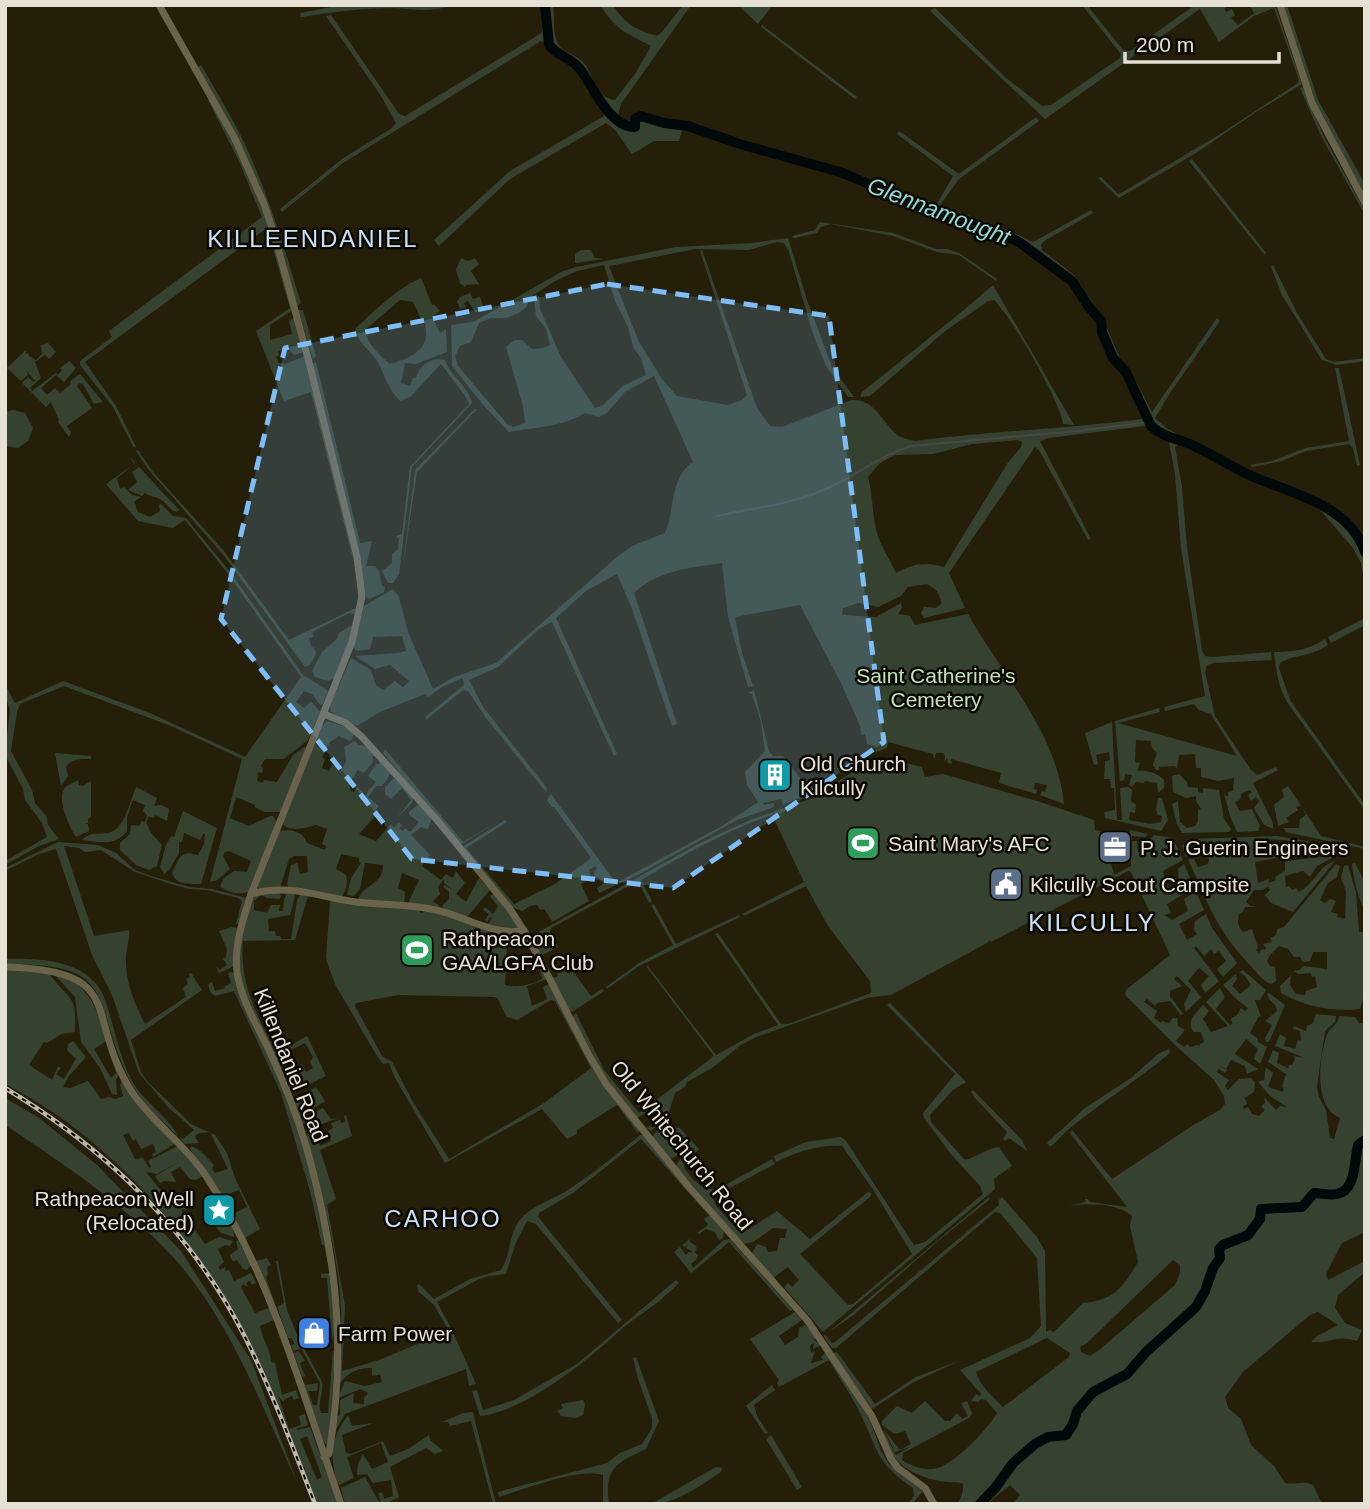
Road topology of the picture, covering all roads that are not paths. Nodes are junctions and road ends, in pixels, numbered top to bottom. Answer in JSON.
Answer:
{"nodes":[{"id":1,"x":159,"y":5,"type":"edge"},
{"id":2,"x":1280,"y":5,"type":"edge"},
{"id":3,"x":1365,"y":203,"type":"edge"},
{"id":4,"x":324,"y":714,"type":"junction"},
{"id":5,"x":251,"y":894,"type":"junction"},
{"id":6,"x":524,"y":930,"type":"junction"},
{"id":7,"x":5,"y":967,"type":"edge"},
{"id":8,"x":324,"y":1457,"type":"junction"},
{"id":9,"x":341,"y":1504,"type":"edge"},
{"id":10,"x":934,"y":1504,"type":"edge"}],
"edges":[{"from":1,"to":4,"type":"street","name":"Killendaniel Road"},
{"from":2,"to":3,"type":"street"},
{"from":4,"to":5,"type":"street","name":"Killendaniel Road"},
{"from":4,"to":6,"type":"street","name":"Old Whitechurch Road"},
{"from":5,"to":6,"type":"street"},
{"from":5,"to":8,"type":"street","name":"Killendaniel Road"},
{"from":6,"to":10,"type":"street","name":"Old Whitechurch Road"},
{"from":7,"to":8,"type":"street"},
{"from":8,"to":9,"type":"street"}]}
